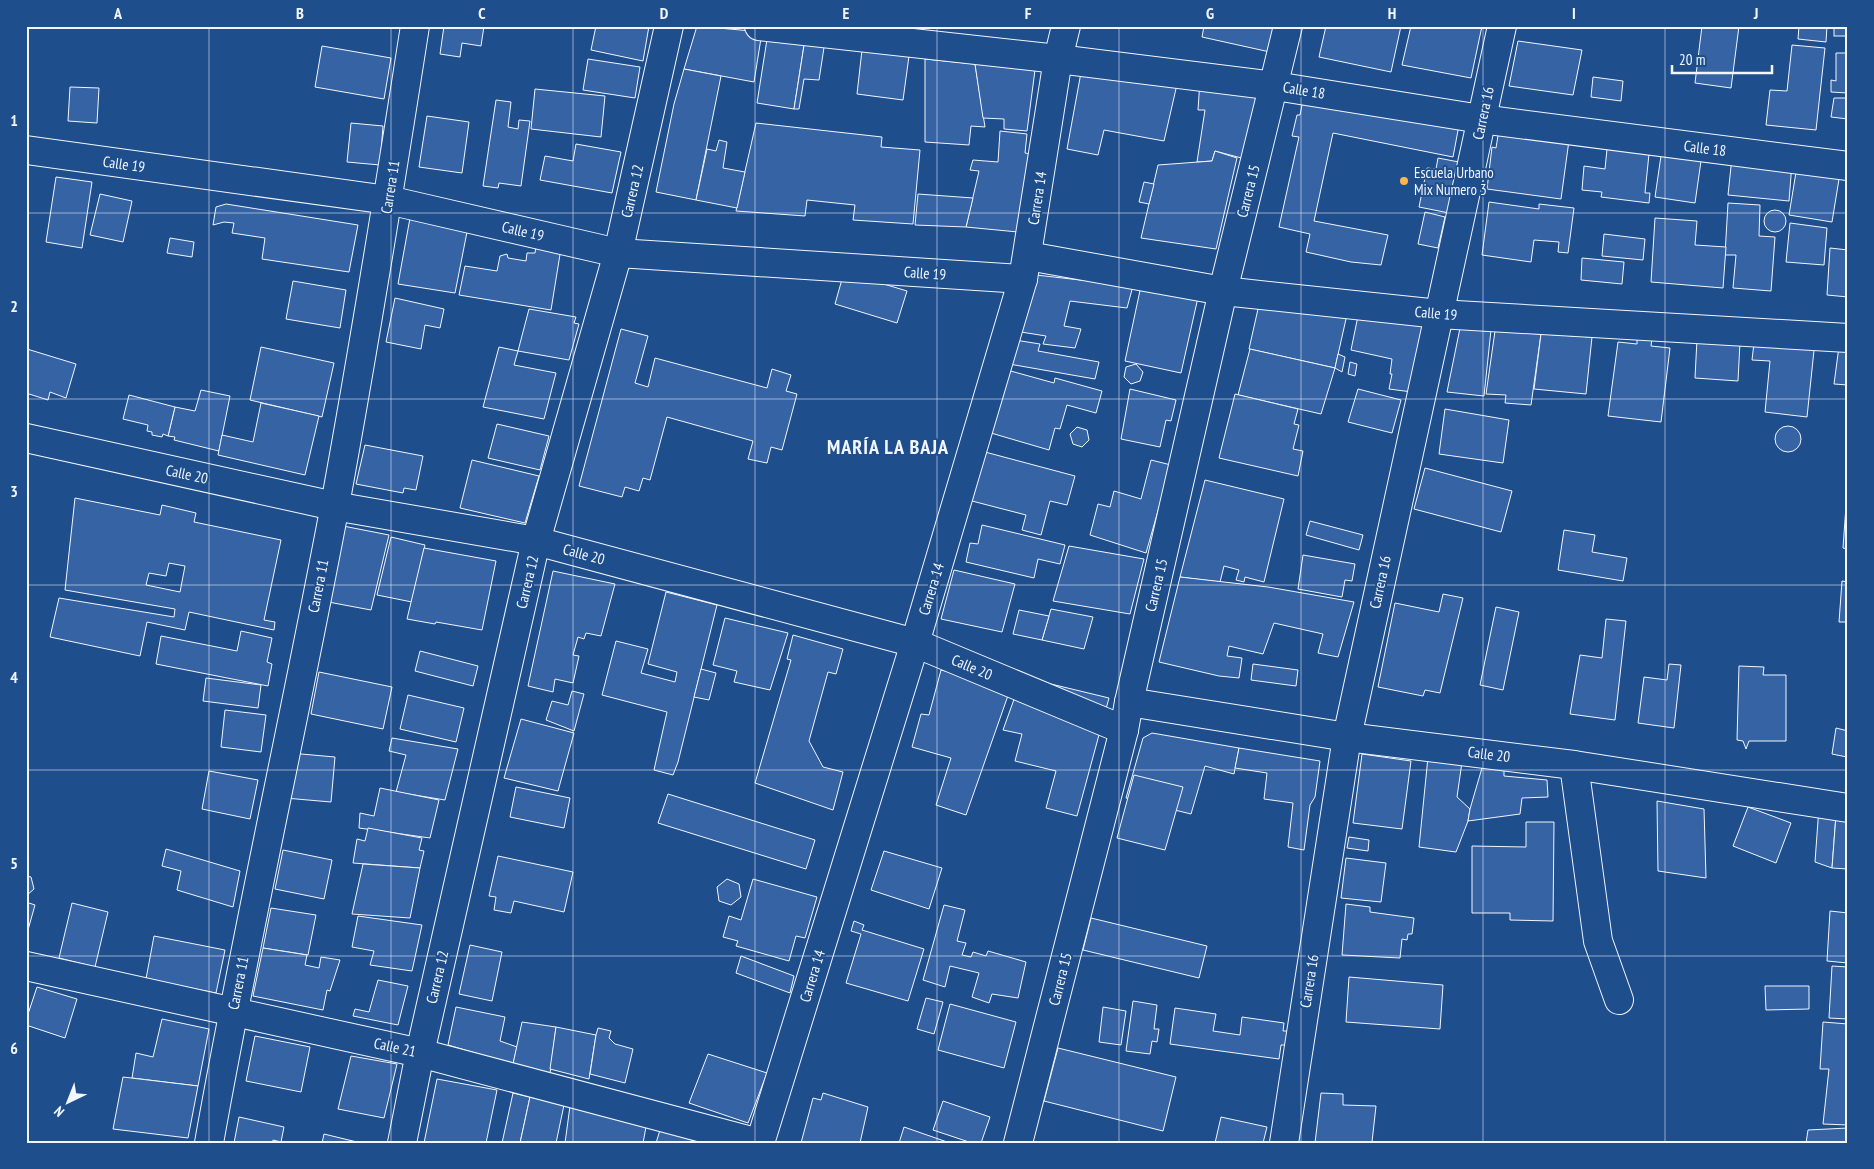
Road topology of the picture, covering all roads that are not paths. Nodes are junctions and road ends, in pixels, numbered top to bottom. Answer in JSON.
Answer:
{"nodes":[{"id":1,"x":415,"y":26,"type":"edge"},
{"id":2,"x":669,"y":26,"type":"edge"},
{"id":3,"x":759,"y":26,"type":"edge"},
{"id":4,"x":1066,"y":26,"type":"edge"},
{"id":5,"x":1288,"y":26,"type":"edge"},
{"id":6,"x":1502,"y":26,"type":"edge"},
{"id":7,"x":1058,"y":59,"type":"junction"},
{"id":8,"x":1275,"y":86,"type":"junction"},
{"id":9,"x":1482,"y":119,"type":"junction"},
{"id":10,"x":26,"y":150,"type":"edge"},
{"id":11,"x":1848,"y":166,"type":"edge"},
{"id":12,"x":388,"y":200,"type":"junction"},
{"id":13,"x":618,"y":252,"type":"junction"},
{"id":14,"x":1025,"y":268,"type":"junction"},
{"id":15,"x":1223,"y":291,"type":"junction"},
{"id":16,"x":1439,"y":314,"type":"junction"},
{"id":17,"x":1848,"y":338,"type":"edge"},
{"id":18,"x":26,"y":438,"type":"edge"},
{"id":19,"x":334,"y":506,"type":"junction"},
{"id":20,"x":536,"y":541,"type":"junction"},
{"id":21,"x":915,"y":643,"type":"junction"},
{"id":22,"x":1130,"y":702,"type":"junction"},
{"id":23,"x":1124,"y":730,"type":"junction"},
{"id":24,"x":1347,"y":737,"type":"junction"},
{"id":25,"x":1574,"y":765,"type":"junction"},
{"id":26,"x":1848,"y":808,"type":"edge"},
{"id":27,"x":26,"y":966,"type":"edge"},
{"id":28,"x":1619,"y":1000,"type":"dead end"},
{"id":29,"x":232,"y":1012,"type":"junction"},
{"id":30,"x":420,"y":1053,"type":"junction"},
{"id":31,"x":209,"y":1143,"type":"edge"},
{"id":32,"x":402,"y":1143,"type":"edge"},
{"id":33,"x":760,"y":1143,"type":"edge"},
{"id":34,"x":1018,"y":1143,"type":"edge"},
{"id":35,"x":1284,"y":1143,"type":"edge"}],
"edges":[{"from":1,"to":12,"type":"street","name":"Carrera 11"},
{"from":2,"to":13,"type":"street","name":"Carrera 12"},
{"from":3,"to":7,"type":"street","name":"Calle 18"},
{"from":4,"to":7,"type":"street","name":"Carrera 14"},
{"from":5,"to":8,"type":"street","name":"Carrera 15"},
{"from":6,"to":9,"type":"street","name":"Carrera 16"},
{"from":7,"to":8,"type":"street","name":"Calle 18"},
{"from":7,"to":14,"type":"street","name":"Carrera 14"},
{"from":8,"to":9,"type":"street","name":"Calle 18"},
{"from":8,"to":15,"type":"street","name":"Carrera 15"},
{"from":9,"to":11,"type":"street","name":"Calle 18"},
{"from":9,"to":16,"type":"street","name":"Carrera 16"},
{"from":10,"to":12,"type":"street","name":"Calle 19"},
{"from":12,"to":13,"type":"street","name":"Calle 19"},
{"from":12,"to":19,"type":"street","name":"Carrera 11"},
{"from":13,"to":14,"type":"street","name":"Calle 19"},
{"from":13,"to":20,"type":"street","name":"Carrera 12"},
{"from":14,"to":15,"type":"street","name":"Calle 19"},
{"from":14,"to":21,"type":"street","name":"Carrera 14"},
{"from":15,"to":16,"type":"street","name":"Calle 19"},
{"from":15,"to":22,"type":"street","name":"Carrera 15"},
{"from":16,"to":17,"type":"street","name":"Calle 19"},
{"from":16,"to":24,"type":"street","name":"Carrera 16"},
{"from":18,"to":19,"type":"street","name":"Calle 20"},
{"from":19,"to":20,"type":"street","name":"Calle 20"},
{"from":19,"to":29,"type":"street","name":"Carrera 11"},
{"from":20,"to":21,"type":"street","name":"Calle 20"},
{"from":20,"to":30,"type":"street","name":"Carrera 12"},
{"from":21,"to":23,"type":"street","name":"Calle 20"},
{"from":21,"to":33,"type":"street","name":"Carrera 14"},
{"from":22,"to":23,"type":"street","name":"Carrera 15"},
{"from":22,"to":24,"type":"street","name":"Calle 20"},
{"from":23,"to":34,"type":"street","name":"Carrera 15"},
{"from":24,"to":25,"type":"street","name":"Calle 20"},
{"from":24,"to":35,"type":"street","name":"Carrera 16"},
{"from":25,"to":26,"type":"street","name":"Calle 20"},
{"from":25,"to":28,"type":"street"},
{"from":27,"to":29,"type":"street","name":"Calle 21"},
{"from":29,"to":30,"type":"street","name":"Calle 21"},
{"from":29,"to":31,"type":"street","name":"Carrera 11"},
{"from":30,"to":32,"type":"street","name":"Carrera 12"},
{"from":30,"to":33,"type":"street","name":"Calle 21"}]}
